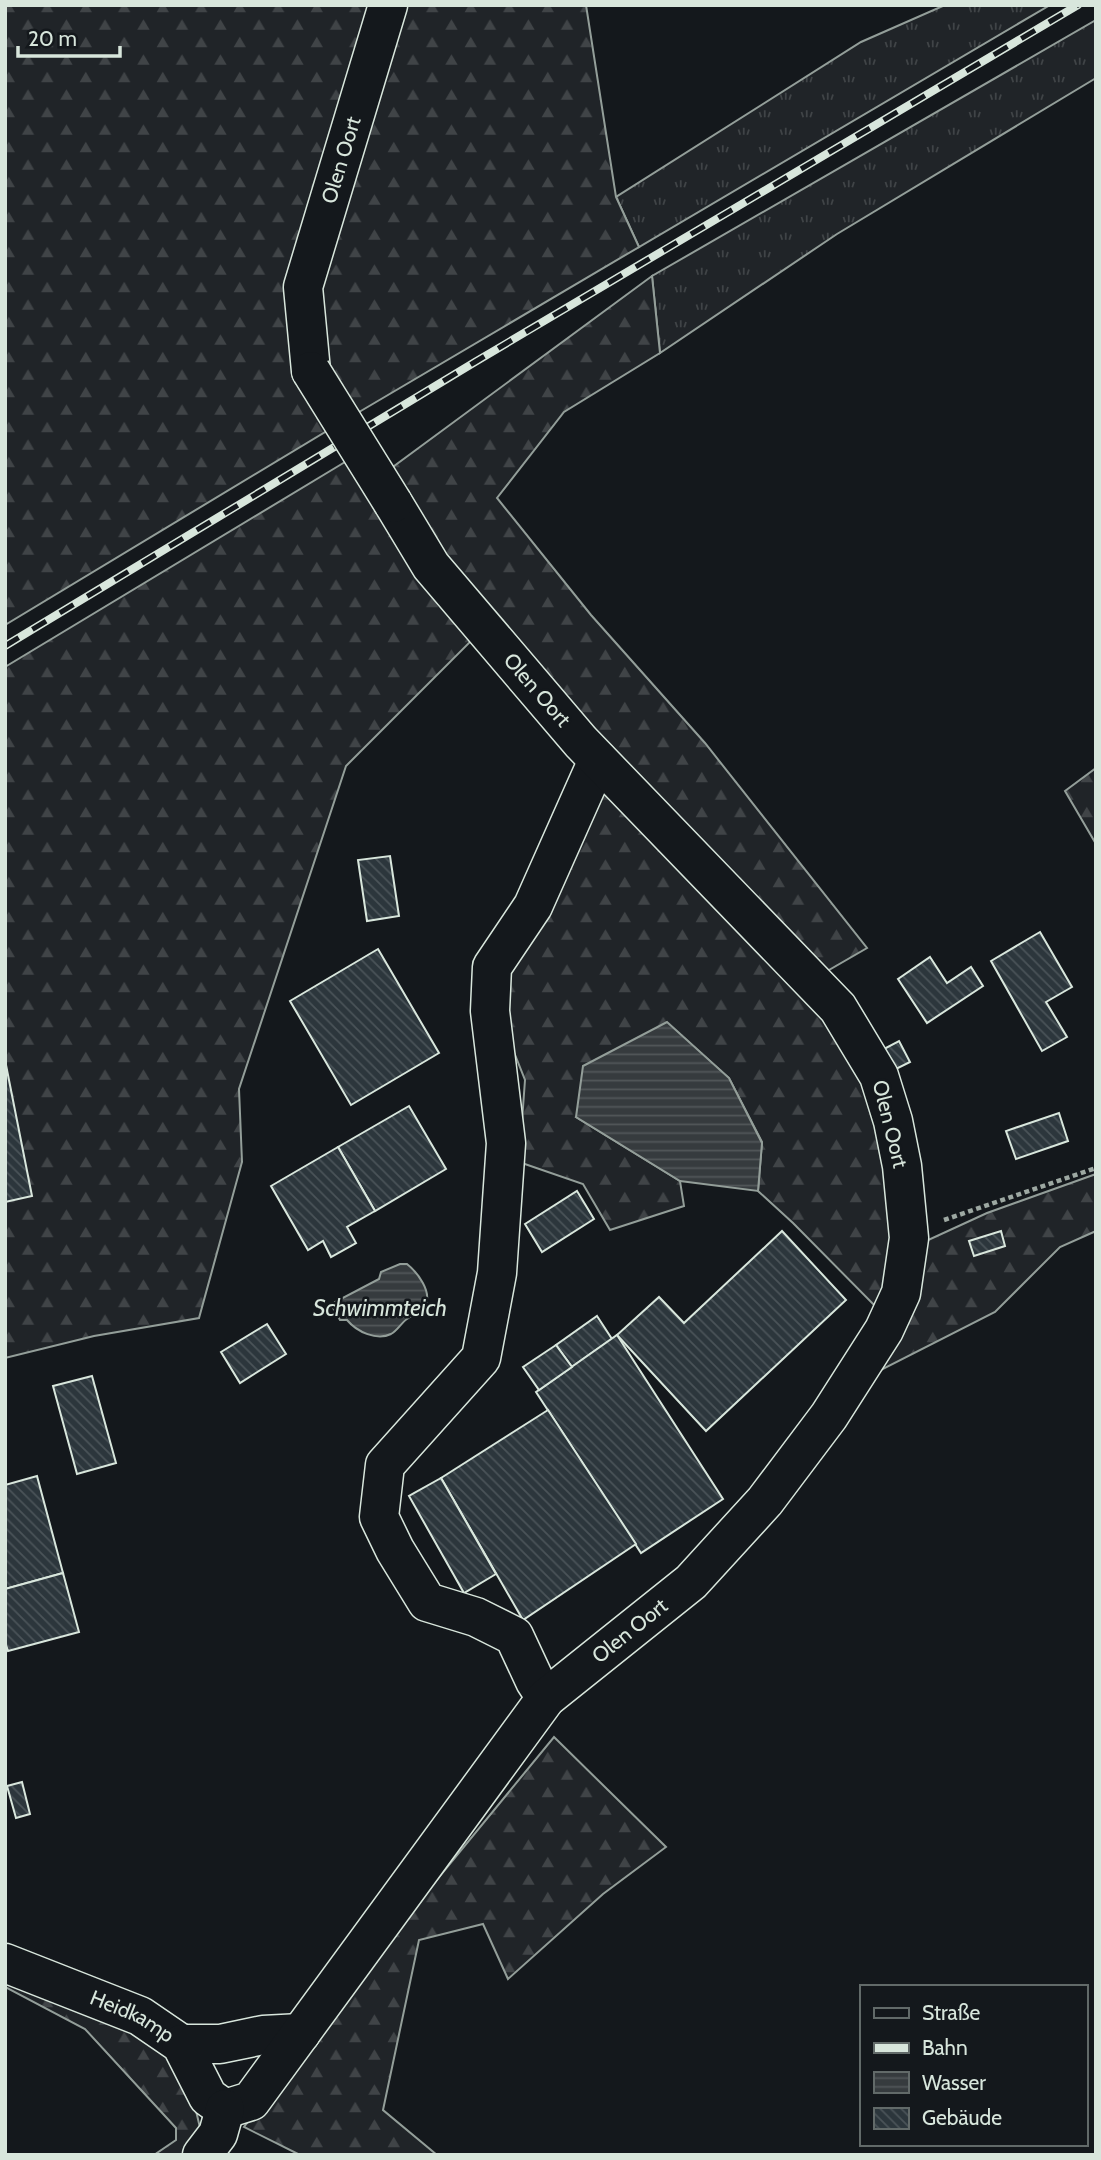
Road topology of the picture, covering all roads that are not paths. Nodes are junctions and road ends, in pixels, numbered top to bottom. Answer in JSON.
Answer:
{"nodes":[{"id":1,"x":388,"y":5,"type":"edge"},
{"id":2,"x":598,"y":760,"type":"junction"},
{"id":3,"x":546,"y":1698,"type":"junction"},
{"id":4,"x":5,"y":1963,"type":"edge"},
{"id":5,"x":301,"y":2033,"type":"junction"},
{"id":6,"x":181,"y":2044,"type":"junction"},
{"id":7,"x":225,"y":2109,"type":"junction"},
{"id":8,"x":202,"y":2155,"type":"edge"}],
"edges":[{"from":1,"to":2,"type":"street","name":"Olen Oort","bridge":true},
{"from":2,"to":3,"type":"street"},
{"from":2,"to":3,"type":"street","name":"Olen Oort"},
{"from":3,"to":5,"type":"street","name":"Olen Oort"},
{"from":4,"to":6,"type":"street","name":"Heidkamp"},
{"from":5,"to":6,"type":"street"},
{"from":5,"to":7,"type":"street","name":"Olen Oort"},
{"from":6,"to":7,"type":"street","name":"Heidkamp"},
{"from":7,"to":8,"type":"street"}]}
